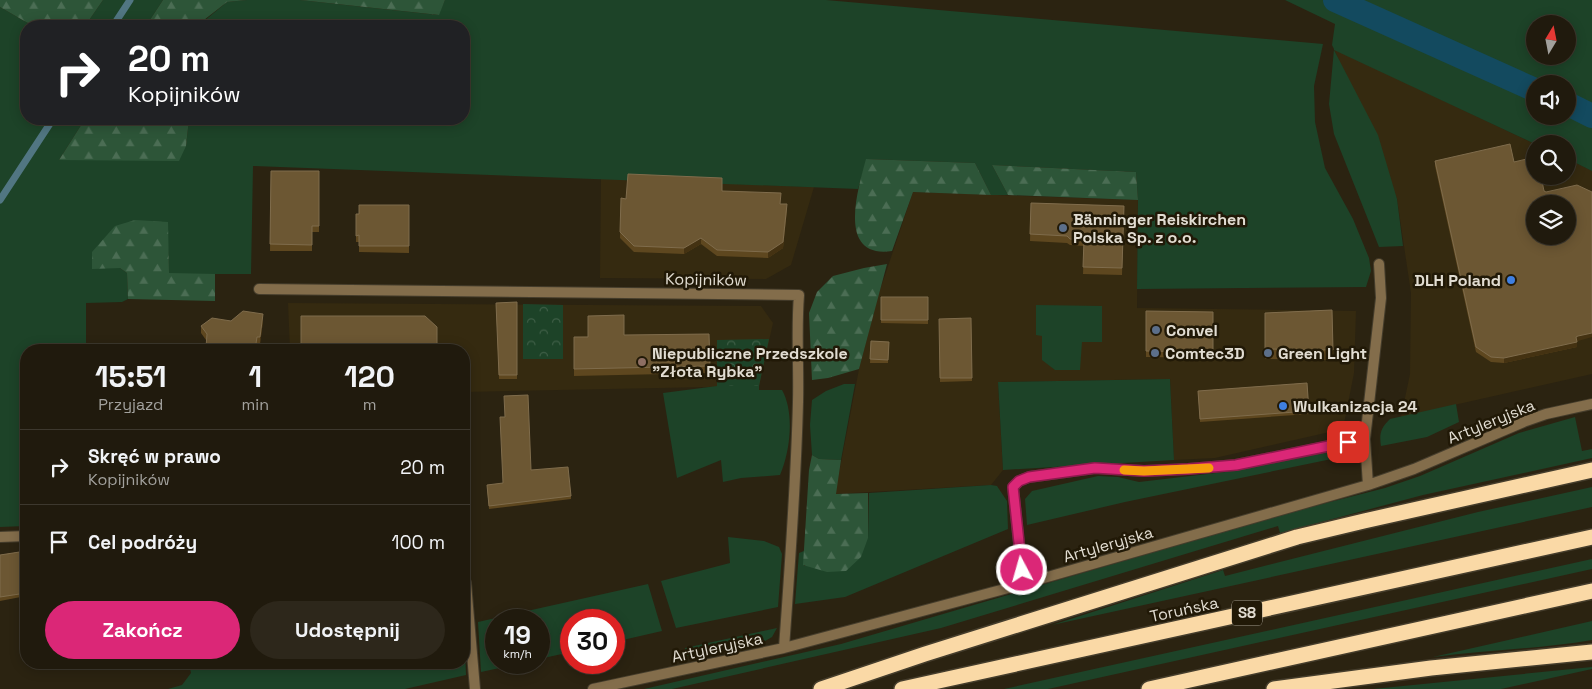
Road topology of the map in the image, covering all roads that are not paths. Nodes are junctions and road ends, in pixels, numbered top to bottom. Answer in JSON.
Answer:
{"nodes":[{"id":1,"x":1379,"y":264,"type":"dead end"},
{"id":2,"x":259,"y":289,"type":"dead end"},
{"id":3,"x":1592,"y":404,"type":"edge"},
{"id":4,"x":1366,"y":439,"type":"junction"},
{"id":5,"x":1592,"y":470,"type":"edge"},
{"id":6,"x":1368,"y":485,"type":"junction"},
{"id":7,"x":20,"y":536,"type":"edge"},
{"id":8,"x":0,"y":537,"type":"edge"},
{"id":9,"x":1592,"y":537,"type":"edge"},
{"id":10,"x":1023,"y":584,"type":"junction"},
{"id":11,"x":1592,"y":591,"type":"edge"},
{"id":12,"x":470,"y":615,"type":"edge"},
{"id":13,"x":784,"y":648,"type":"junction"},
{"id":14,"x":1592,"y":652,"type":"edge"},
{"id":15,"x":475,"y":689,"type":"edge"},
{"id":16,"x":593,"y":689,"type":"edge"},
{"id":17,"x":821,"y":689,"type":"edge"},
{"id":18,"x":902,"y":689,"type":"edge"},
{"id":19,"x":1149,"y":689,"type":"edge"},
{"id":20,"x":1274,"y":689,"type":"edge"}],
"edges":[{"from":1,"to":4,"type":"street"},
{"from":2,"to":13,"type":"street","name":"Kopijników"},
{"from":3,"to":6,"type":"street","name":"Artyleryjska"},
{"from":4,"to":6,"type":"street"},
{"from":4,"to":10,"type":"street"},
{"from":5,"to":17,"type":"highway"},
{"from":6,"to":10,"type":"street","name":"Artyleryjska"},
{"from":7,"to":8,"type":"street"},
{"from":9,"to":18,"type":"highway","name":"Toruńska","number":"S8"},
{"from":10,"to":13,"type":"street","name":"Artyleryjska"},
{"from":11,"to":19,"type":"highway"},
{"from":12,"to":15,"type":"street"},
{"from":13,"to":16,"type":"street","name":"Artyleryjska"},
{"from":14,"to":20,"type":"highway"}]}
